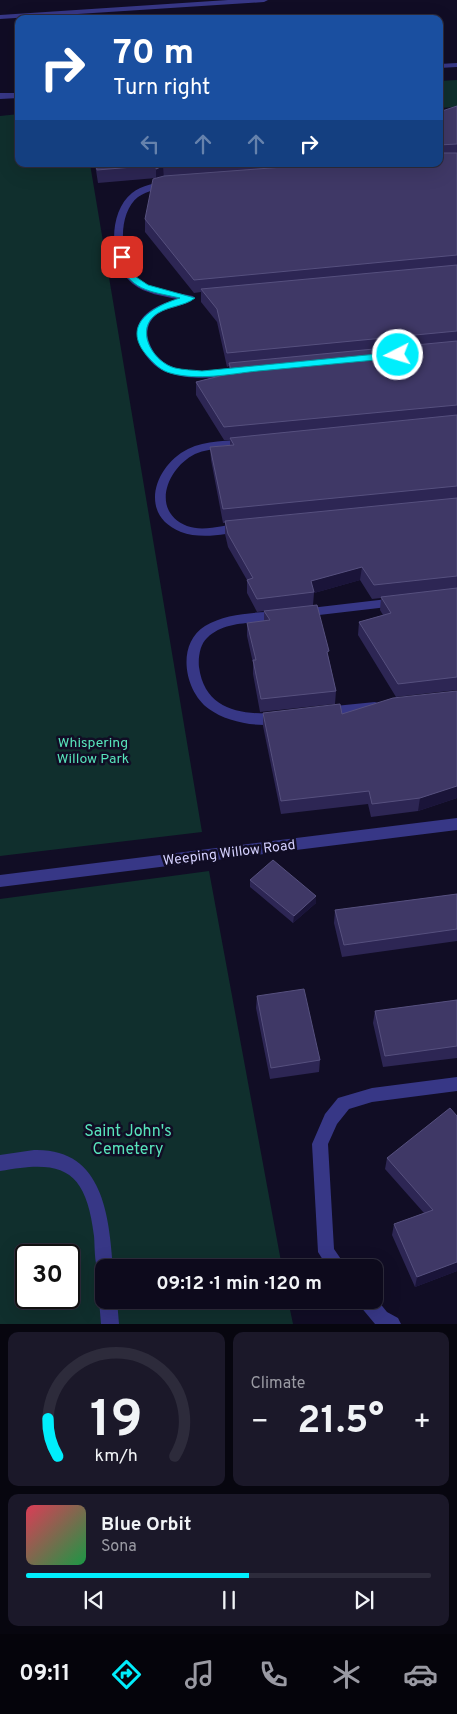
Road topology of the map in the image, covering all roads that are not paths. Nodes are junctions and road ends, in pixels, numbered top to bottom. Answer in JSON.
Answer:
{"nodes":[{"id":1,"x":264,"y":0,"type":"edge"},
{"id":2,"x":31,"y":15,"type":"edge"},
{"id":3,"x":15,"y":16,"type":"edge"},
{"id":4,"x":0,"y":17,"type":"edge"},
{"id":5,"x":457,"y":65,"type":"edge"},
{"id":6,"x":443,"y":66,"type":"edge"},
{"id":7,"x":15,"y":95,"type":"edge"},
{"id":8,"x":0,"y":96,"type":"edge"},
{"id":9,"x":174,"y":184,"type":"edge"},
{"id":10,"x":251,"y":369,"type":"edge"},
{"id":11,"x":263,"y":442,"type":"edge"},
{"id":12,"x":248,"y":526,"type":"edge"},
{"id":13,"x":409,"y":601,"type":"edge"},
{"id":14,"x":391,"y":705,"type":"edge"},
{"id":15,"x":315,"y":714,"type":"edge"},
{"id":16,"x":296,"y":716,"type":"edge"},
{"id":17,"x":457,"y":824,"type":"edge"},
{"id":18,"x":0,"y":881,"type":"edge"},
{"id":19,"x":457,"y":1084,"type":"edge"},
{"id":20,"x":0,"y":1162,"type":"edge"},
{"id":21,"x":104,"y":1259,"type":"edge"},
{"id":22,"x":332,"y":1259,"type":"edge"},
{"id":23,"x":109,"y":1309,"type":"edge"},
{"id":24,"x":374,"y":1309,"type":"edge"},
{"id":25,"x":110,"y":1324,"type":"edge"},
{"id":26,"x":392,"y":1324,"type":"edge"}],
"edges":[{"from":1,"to":2,"type":"street"},
{"from":3,"to":4,"type":"street"},
{"from":5,"to":6,"type":"street"},
{"from":7,"to":8,"type":"street"},
{"from":9,"to":10,"type":"street"},
{"from":11,"to":12,"type":"street"},
{"from":13,"to":16,"type":"street"},
{"from":14,"to":15,"type":"street"},
{"from":17,"to":18,"type":"street","name":"Weeping Willow Road"},
{"from":19,"to":22,"type":"street"},
{"from":20,"to":21,"type":"street"},
{"from":23,"to":25,"type":"street"},
{"from":24,"to":26,"type":"street"}]}
